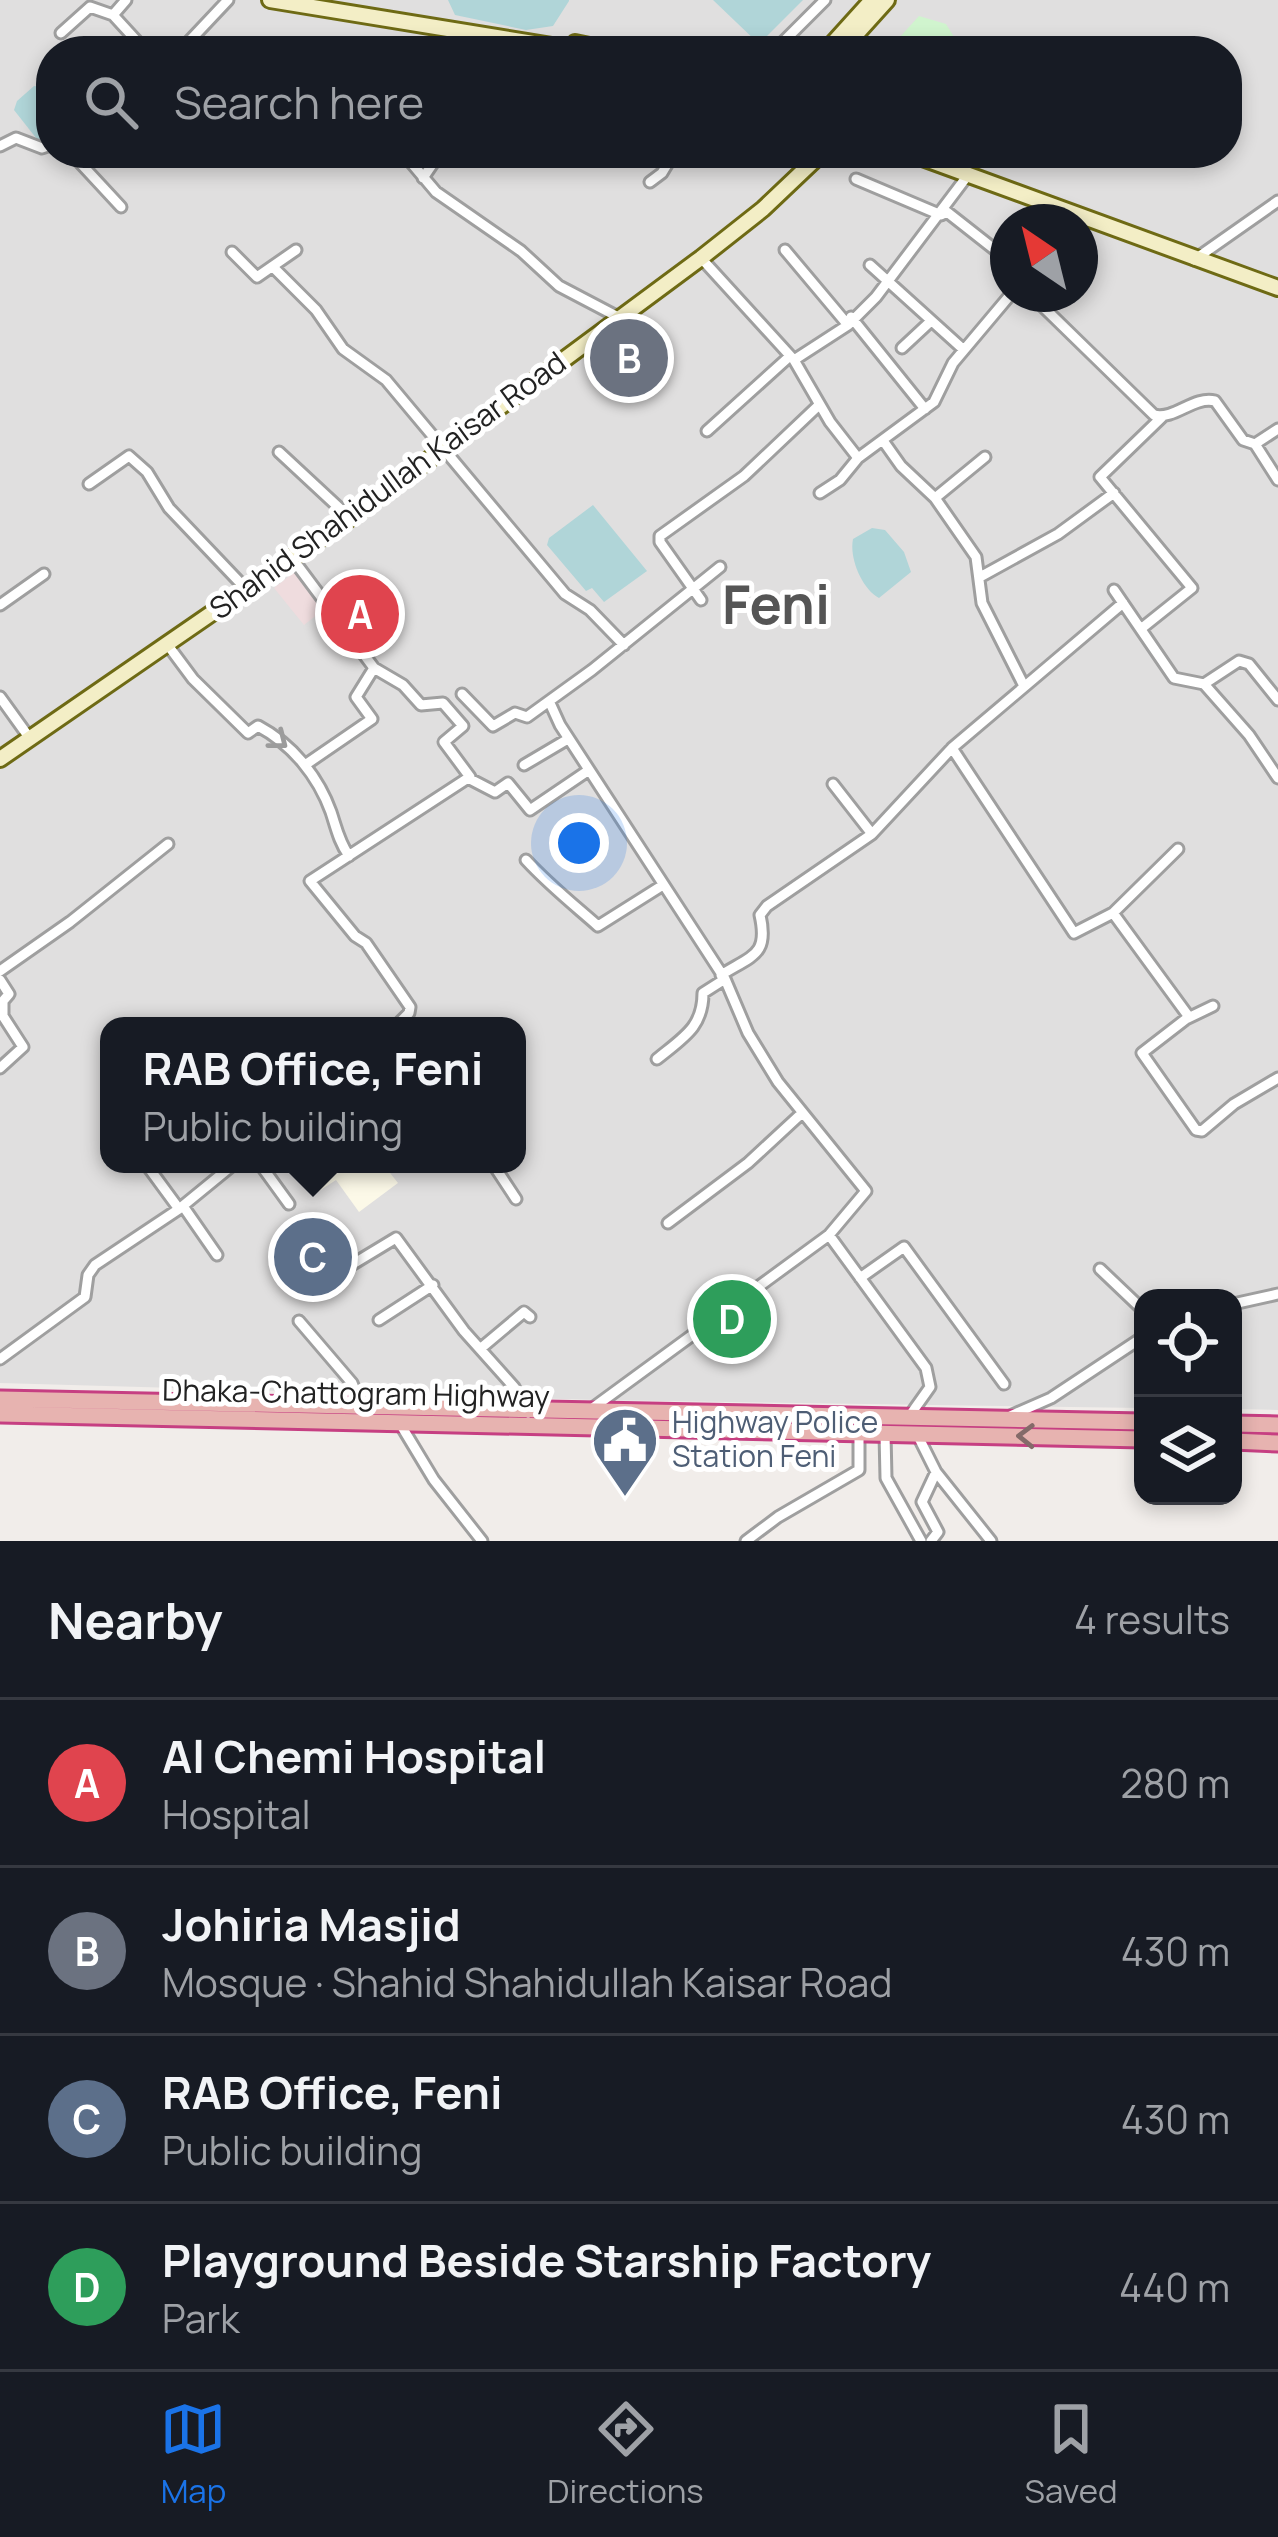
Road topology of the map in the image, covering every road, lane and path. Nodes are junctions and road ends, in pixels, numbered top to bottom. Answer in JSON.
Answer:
{"nodes":[{"id":1,"x":126,"y":0,"type":"edge"},
{"id":2,"x":228,"y":0,"type":"edge"},
{"id":3,"x":270,"y":0,"type":"edge"},
{"id":4,"x":825,"y":0,"type":"edge"},
{"id":5,"x":872,"y":0,"type":"edge"},
{"id":6,"x":887,"y":0,"type":"edge"},
{"id":7,"x":324,"y":2,"type":"edge"},
{"id":8,"x":112,"y":15,"type":"junction"},
{"id":9,"x":61,"y":33,"type":"dead end"},
{"id":10,"x":131,"y":36,"type":"edge"},
{"id":11,"x":194,"y":36,"type":"edge"},
{"id":12,"x":458,"y":36,"type":"edge"},
{"id":13,"x":525,"y":36,"type":"edge"},
{"id":14,"x":789,"y":36,"type":"edge"},
{"id":15,"x":840,"y":36,"type":"edge"},
{"id":16,"x":855,"y":36,"type":"edge"},
{"id":17,"x":0,"y":146,"type":"edge"},
{"id":18,"x":36,"y":146,"type":"edge"},
{"id":19,"x":84,"y":168,"type":"edge"},
{"id":20,"x":415,"y":168,"type":"edge"},
{"id":21,"x":430,"y":168,"type":"edge"},
{"id":22,"x":665,"y":168,"type":"edge"},
{"id":23,"x":800,"y":168,"type":"edge"},
{"id":24,"x":803,"y":168,"type":"edge"},
{"id":25,"x":949,"y":168,"type":"edge"},
{"id":26,"x":967,"y":168,"type":"edge"},
{"id":27,"x":968,"y":175,"type":"junction"},
{"id":28,"x":423,"y":178,"type":"junction"},
{"id":29,"x":856,"y":179,"type":"dead end"},
{"id":30,"x":650,"y":182,"type":"dead end"},
{"id":31,"x":1278,"y":201,"type":"edge"},
{"id":32,"x":1036,"y":204,"type":"edge"},
{"id":33,"x":121,"y":207,"type":"dead end"},
{"id":34,"x":941,"y":214,"type":"junction"},
{"id":35,"x":1098,"y":227,"type":"edge"},
{"id":36,"x":990,"y":246,"type":"edge"},
{"id":37,"x":296,"y":250,"type":"dead end"},
{"id":38,"x":785,"y":250,"type":"dead end"},
{"id":39,"x":232,"y":252,"type":"dead end"},
{"id":40,"x":701,"y":258,"type":"junction"},
{"id":41,"x":1198,"y":258,"type":"junction"},
{"id":42,"x":870,"y":265,"type":"dead end"},
{"id":43,"x":274,"y":268,"type":"junction"},
{"id":44,"x":888,"y":282,"type":"junction"},
{"id":45,"x":1278,"y":285,"type":"edge"},
{"id":46,"x":996,"y":312,"type":"edge"},
{"id":47,"x":1047,"y":312,"type":"edge"},
{"id":48,"x":616,"y":316,"type":"junction"},
{"id":49,"x":849,"y":321,"type":"junction"},
{"id":50,"x":931,"y":321,"type":"junction"},
{"id":51,"x":902,"y":348,"type":"dead end"},
{"id":52,"x":964,"y":350,"type":"junction"},
{"id":53,"x":792,"y":358,"type":"junction"},
{"id":54,"x":819,"y":405,"type":"junction"},
{"id":55,"x":925,"y":409,"type":"junction"},
{"id":56,"x":1162,"y":417,"type":"junction"},
{"id":57,"x":1278,"y":429,"type":"edge"},
{"id":58,"x":707,"y":431,"type":"dead end"},
{"id":59,"x":884,"y":442,"type":"junction"},
{"id":60,"x":442,"y":444,"type":"junction"},
{"id":61,"x":1255,"y":445,"type":"junction"},
{"id":62,"x":279,"y":452,"type":"dead end"},
{"id":63,"x":985,"y":457,"type":"dead end"},
{"id":64,"x":858,"y":458,"type":"junction"},
{"id":65,"x":1278,"y":480,"type":"edge"},
{"id":66,"x":88,"y":484,"type":"dead end"},
{"id":67,"x":820,"y":493,"type":"dead end"},
{"id":68,"x":1114,"y":493,"type":"junction"},
{"id":69,"x":935,"y":498,"type":"junction"},
{"id":70,"x":346,"y":515,"type":"junction"},
{"id":71,"x":292,"y":558,"type":"junction"},
{"id":72,"x":720,"y":568,"type":"dead end"},
{"id":73,"x":44,"y":574,"type":"dead end"},
{"id":74,"x":980,"y":578,"type":"junction"},
{"id":75,"x":0,"y":584,"type":"edge"},
{"id":76,"x":243,"y":586,"type":"junction"},
{"id":77,"x":692,"y":588,"type":"junction"},
{"id":78,"x":1114,"y":590,"type":"dead end"},
{"id":79,"x":701,"y":600,"type":"dead end"},
{"id":80,"x":4,"y":601,"type":"edge"},
{"id":81,"x":1123,"y":603,"type":"junction"},
{"id":82,"x":1142,"y":628,"type":"junction"},
{"id":83,"x":167,"y":644,"type":"junction"},
{"id":84,"x":624,"y":645,"type":"junction"},
{"id":85,"x":374,"y":668,"type":"junction"},
{"id":86,"x":1023,"y":684,"type":"junction"},
{"id":87,"x":1204,"y":684,"type":"junction"},
{"id":88,"x":462,"y":694,"type":"dead end"},
{"id":89,"x":0,"y":698,"type":"edge"},
{"id":90,"x":1278,"y":700,"type":"edge"},
{"id":91,"x":550,"y":703,"type":"junction"},
{"id":92,"x":29,"y":737,"type":"junction"},
{"id":93,"x":568,"y":739,"type":"junction"},
{"id":94,"x":952,"y":748,"type":"junction"},
{"id":95,"x":0,"y":755,"type":"edge"},
{"id":96,"x":305,"y":765,"type":"junction"},
{"id":97,"x":524,"y":766,"type":"dead end"},
{"id":98,"x":589,"y":770,"type":"junction"},
{"id":99,"x":470,"y":777,"type":"junction"},
{"id":100,"x":1278,"y":778,"type":"edge"},
{"id":101,"x":833,"y":784,"type":"dead end"},
{"id":102,"x":872,"y":834,"type":"junction"},
{"id":103,"x":168,"y":844,"type":"dead end"},
{"id":104,"x":1178,"y":850,"type":"dead end"},
{"id":105,"x":349,"y":856,"type":"junction"},
{"id":106,"x":526,"y":860,"type":"dead end"},
{"id":107,"x":663,"y":885,"type":"junction"},
{"id":108,"x":1113,"y":913,"type":"junction"},
{"id":109,"x":0,"y":976,"type":"edge"},
{"id":110,"x":723,"y":977,"type":"junction"},
{"id":111,"x":1213,"y":1006,"type":"dead end"},
{"id":112,"x":406,"y":1017,"type":"edge"},
{"id":113,"x":1189,"y":1017,"type":"junction"},
{"id":114,"x":657,"y":1059,"type":"dead end"},
{"id":115,"x":0,"y":1068,"type":"edge"},
{"id":116,"x":1278,"y":1078,"type":"edge"},
{"id":117,"x":801,"y":1114,"type":"junction"},
{"id":118,"x":153,"y":1173,"type":"edge"},
{"id":119,"x":223,"y":1173,"type":"edge"},
{"id":120,"x":267,"y":1173,"type":"edge"},
{"id":121,"x":499,"y":1173,"type":"edge"},
{"id":122,"x":516,"y":1199,"type":"dead end"},
{"id":123,"x":289,"y":1204,"type":"dead end"},
{"id":124,"x":181,"y":1207,"type":"junction"},
{"id":125,"x":668,"y":1223,"type":"dead end"},
{"id":126,"x":829,"y":1235,"type":"junction"},
{"id":127,"x":217,"y":1255,"type":"dead end"},
{"id":128,"x":353,"y":1264,"type":"dead end"},
{"id":129,"x":1100,"y":1269,"type":"dead end"},
{"id":130,"x":860,"y":1277,"type":"junction"},
{"id":131,"x":433,"y":1285,"type":"junction"},
{"id":132,"x":1278,"y":1294,"type":"edge"},
{"id":133,"x":1134,"y":1301,"type":"edge"},
{"id":134,"x":1242,"y":1302,"type":"edge"},
{"id":135,"x":530,"y":1317,"type":"dead end"},
{"id":136,"x":379,"y":1320,"type":"dead end"},
{"id":137,"x":299,"y":1321,"type":"dead end"},
{"id":138,"x":1134,"y":1343,"type":"edge"},
{"id":139,"x":481,"y":1349,"type":"junction"},
{"id":140,"x":0,"y":1359,"type":"edge"},
{"id":141,"x":1004,"y":1384,"type":"dead end"},
{"id":142,"x":0,"y":1399,"type":"edge"},
{"id":143,"x":361,"y":1405,"type":"junction"},
{"id":144,"x":590,"y":1410,"type":"junction"},
{"id":145,"x":0,"y":1414,"type":"edge"},
{"id":146,"x":528,"y":1417,"type":"junction"},
{"id":147,"x":908,"y":1418,"type":"junction"},
{"id":148,"x":1005,"y":1418,"type":"junction"},
{"id":149,"x":1134,"y":1422,"type":"edge"},
{"id":150,"x":399,"y":1423,"type":"junction"},
{"id":151,"x":1242,"y":1424,"type":"edge"},
{"id":152,"x":1278,"y":1425,"type":"edge"},
{"id":153,"x":916,"y":1433,"type":"junction"},
{"id":154,"x":859,"y":1434,"type":"junction"},
{"id":155,"x":885,"y":1434,"type":"junction"},
{"id":156,"x":1134,"y":1439,"type":"edge"},
{"id":157,"x":1242,"y":1442,"type":"edge"},
{"id":158,"x":1278,"y":1443,"type":"edge"},
{"id":159,"x":936,"y":1472,"type":"junction"},
{"id":160,"x":482,"y":1541,"type":"edge"},
{"id":161,"x":746,"y":1541,"type":"edge"},
{"id":162,"x":921,"y":1541,"type":"edge"},
{"id":163,"x":931,"y":1541,"type":"edge"},
{"id":164,"x":991,"y":1541,"type":"edge"}],
"edges":[{"from":1,"to":8,"type":"street"},
{"from":2,"to":11,"type":"street"},
{"from":3,"to":7,"type":"main road"},
{"from":4,"to":14,"type":"street"},
{"from":5,"to":15,"type":"main road"},
{"from":6,"to":16,"type":"main road"},
{"from":7,"to":12,"type":"main road"},
{"from":7,"to":13,"type":"main road"},
{"from":8,"to":9,"type":"street"},
{"from":8,"to":10,"type":"street"},
{"from":17,"to":18,"type":"street"},
{"from":19,"to":33,"type":"street"},
{"from":20,"to":28,"type":"street"},
{"from":21,"to":28,"type":"street"},
{"from":22,"to":30,"type":"street"},
{"from":23,"to":48,"type":"main road","name":"Shahid Shahidullah Kaisar Road"},
{"from":24,"to":40,"type":"main road","name":"Shahid Shahidullah Kaisar Road"},
{"from":25,"to":27,"type":"main road"},
{"from":26,"to":41,"type":"main road"},
{"from":27,"to":32,"type":"main road"},
{"from":27,"to":34,"type":"street"},
{"from":28,"to":48,"type":"street"},
{"from":29,"to":34,"type":"street"},
{"from":31,"to":41,"type":"street"},
{"from":34,"to":36,"type":"street"},
{"from":34,"to":44,"type":"street"},
{"from":35,"to":41,"type":"main road"},
{"from":37,"to":43,"type":"street"},
{"from":38,"to":49,"type":"street"},
{"from":39,"to":43,"type":"street"},
{"from":40,"to":48,"type":"main road","name":"Shahid Shahidullah Kaisar Road"},
{"from":40,"to":53,"type":"street"},
{"from":41,"to":45,"type":"main road"},
{"from":42,"to":44,"type":"street"},
{"from":43,"to":60,"type":"street"},
{"from":44,"to":49,"type":"street"},
{"from":44,"to":50,"type":"street"},
{"from":46,"to":52,"type":"street"},
{"from":47,"to":56,"type":"street"},
{"from":48,"to":60,"type":"main road","name":"Shahid Shahidullah Kaisar Road"},
{"from":49,"to":53,"type":"street"},
{"from":49,"to":55,"type":"street"},
{"from":50,"to":51,"type":"street"},
{"from":50,"to":52,"type":"street"},
{"from":52,"to":55,"type":"street"},
{"from":53,"to":54,"type":"street"},
{"from":53,"to":58,"type":"street"},
{"from":54,"to":64,"type":"street"},
{"from":54,"to":77,"type":"street"},
{"from":55,"to":59,"type":"street"},
{"from":56,"to":61,"type":"street"},
{"from":56,"to":68,"type":"street"},
{"from":57,"to":61,"type":"street"},
{"from":59,"to":64,"type":"street"},
{"from":59,"to":69,"type":"street"},
{"from":60,"to":70,"type":"main road","name":"Shahid Shahidullah Kaisar Road"},
{"from":60,"to":84,"type":"street"},
{"from":61,"to":65,"type":"street"},
{"from":62,"to":70,"type":"street"},
{"from":63,"to":69,"type":"street"},
{"from":64,"to":67,"type":"street"},
{"from":66,"to":76,"type":"street"},
{"from":68,"to":74,"type":"street"},
{"from":68,"to":82,"type":"street"},
{"from":69,"to":74,"type":"street"},
{"from":70,"to":71,"type":"main road","name":"Shahid Shahidullah Kaisar Road"},
{"from":70,"to":76,"type":"main road","name":"Shahid Shahidullah Kaisar Road"},
{"from":71,"to":76,"type":"main road","name":"Shahid Shahidullah Kaisar Road"},
{"from":71,"to":85,"type":"street"},
{"from":72,"to":77,"type":"street"},
{"from":73,"to":80,"type":"street"},
{"from":74,"to":86,"type":"street"},
{"from":75,"to":80,"type":"street"},
{"from":76,"to":83,"type":"main road","name":"Shahid Shahidullah Kaisar Road"},
{"from":76,"to":92,"type":"main road","name":"Shahid Shahidullah Kaisar Road"},
{"from":77,"to":79,"type":"street"},
{"from":77,"to":84,"type":"street"},
{"from":78,"to":81,"type":"street"},
{"from":81,"to":82,"type":"street"},
{"from":81,"to":86,"type":"street"},
{"from":82,"to":87,"type":"street"},
{"from":83,"to":92,"type":"main road","name":"Shahid Shahidullah Kaisar Road"},
{"from":83,"to":96,"type":"street","one_way":true},
{"from":84,"to":91,"type":"street"},
{"from":85,"to":96,"type":"street"},
{"from":85,"to":99,"type":"street"},
{"from":86,"to":94,"type":"street"},
{"from":87,"to":90,"type":"street"},
{"from":87,"to":100,"type":"street"},
{"from":88,"to":91,"type":"street"},
{"from":89,"to":92,"type":"street"},
{"from":91,"to":93,"type":"street"},
{"from":92,"to":95,"type":"main road","name":"Shahid Shahidullah Kaisar Road"},
{"from":93,"to":97,"type":"street"},
{"from":93,"to":98,"type":"street"},
{"from":94,"to":102,"type":"street"},
{"from":94,"to":108,"type":"street"},
{"from":96,"to":105,"type":"street"},
{"from":98,"to":99,"type":"street"},
{"from":98,"to":107,"type":"street"},
{"from":99,"to":105,"type":"street"},
{"from":101,"to":102,"type":"street"},
{"from":102,"to":110,"type":"street"},
{"from":103,"to":109,"type":"street"},
{"from":104,"to":108,"type":"street"},
{"from":105,"to":112,"type":"street"},
{"from":106,"to":107,"type":"street"},
{"from":107,"to":110,"type":"street"},
{"from":108,"to":113,"type":"street"},
{"from":109,"to":115,"type":"street"},
{"from":110,"to":114,"type":"street"},
{"from":110,"to":117,"type":"street"},
{"from":111,"to":113,"type":"street"},
{"from":113,"to":116,"type":"street"},
{"from":117,"to":125,"type":"street"},
{"from":117,"to":126,"type":"street"},
{"from":118,"to":124,"type":"street"},
{"from":119,"to":124,"type":"street"},
{"from":120,"to":123,"type":"street"},
{"from":121,"to":122,"type":"street"},
{"from":124,"to":127,"type":"street"},
{"from":124,"to":140,"type":"street"},
{"from":126,"to":130,"type":"street"},
{"from":126,"to":144,"type":"street"},
{"from":128,"to":131,"type":"street"},
{"from":129,"to":133,"type":"street"},
{"from":130,"to":141,"type":"street"},
{"from":130,"to":147,"type":"street"},
{"from":131,"to":136,"type":"street"},
{"from":131,"to":139,"type":"street"},
{"from":132,"to":134,"type":"street"},
{"from":135,"to":139,"type":"street"},
{"from":137,"to":143,"type":"street"},
{"from":138,"to":148,"type":"street"},
{"from":139,"to":146,"type":"street"},
{"from":142,"to":143,"type":"highway","name":"Dhaka-Chattogram Highway"},
{"from":143,"to":146,"type":"highway","name":"Dhaka-Chattogram Highway"},
{"from":144,"to":146,"type":"highway","name":"Dhaka-Chattogram Highway"},
{"from":144,"to":147,"type":"highway","name":"Dhaka-Chattogram Highway"},
{"from":145,"to":150,"type":"highway","name":"Dhaka-Chattogram Highway"},
{"from":146,"to":150,"type":"highway","name":"Dhaka-Chattogram Highway"},
{"from":146,"to":154,"type":"highway","name":"Dhaka-Chattogram Highway"},
{"from":147,"to":148,"type":"highway","name":"Dhaka-Chattogram Highway"},
{"from":148,"to":149,"type":"highway","name":"Dhaka-Chattogram Highway"},
{"from":150,"to":160,"type":"street"},
{"from":151,"to":152,"type":"highway"},
{"from":153,"to":155,"type":"highway","name":"Dhaka-Chattogram Highway"},
{"from":156,"to":153,"type":"highway","name":"Dhaka-Chattogram Highway","one_way":true},
{"from":153,"to":159,"type":"street"},
{"from":154,"to":155,"type":"highway","name":"Dhaka-Chattogram Highway"},
{"from":154,"to":161,"type":"street"},
{"from":155,"to":162,"type":"street"},
{"from":157,"to":158,"type":"highway"},
{"from":159,"to":163,"type":"street"},
{"from":159,"to":164,"type":"street"}]}
